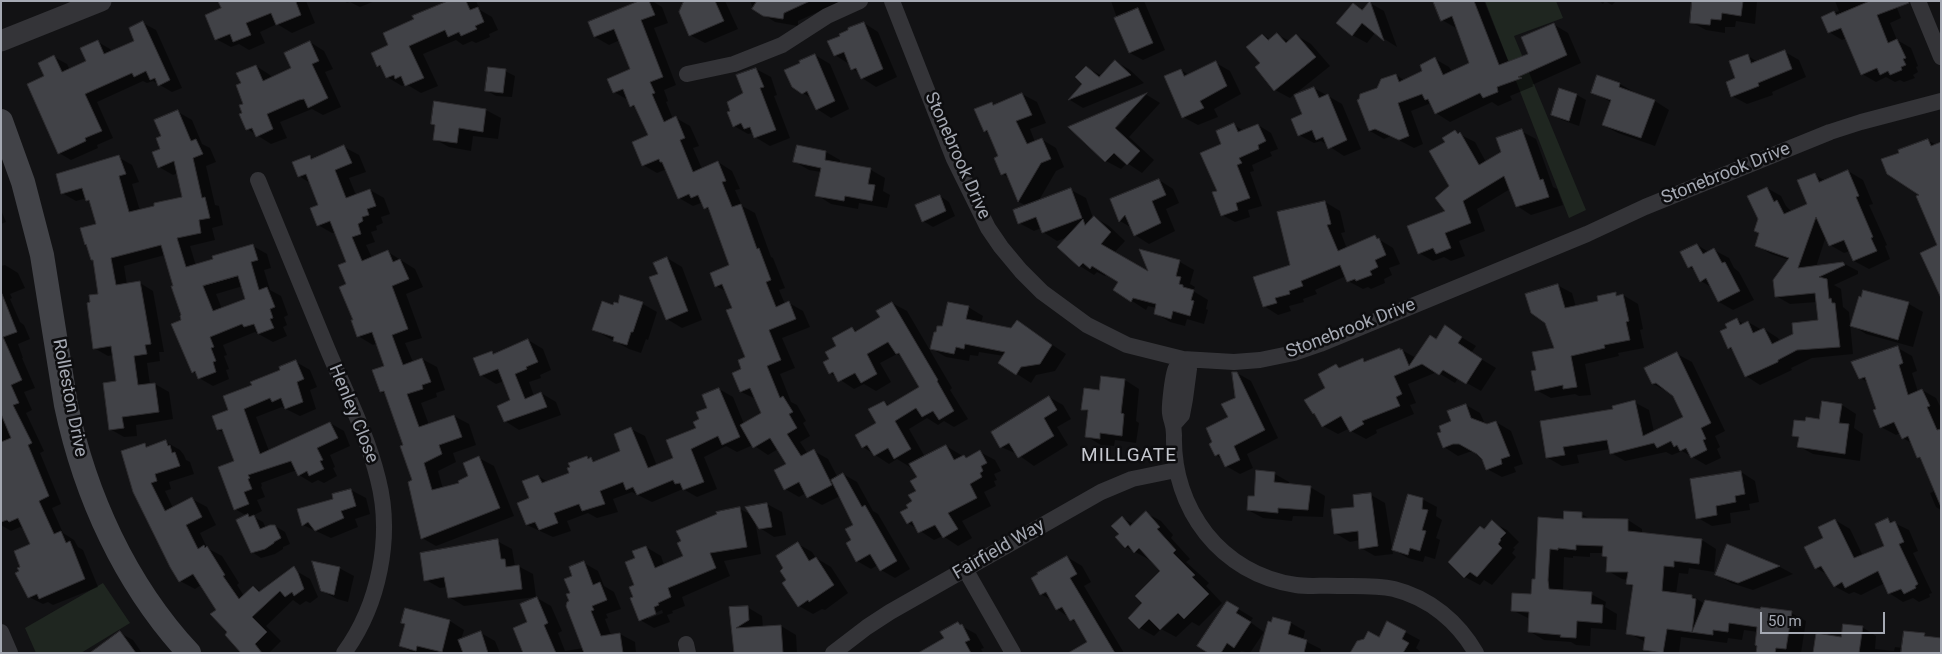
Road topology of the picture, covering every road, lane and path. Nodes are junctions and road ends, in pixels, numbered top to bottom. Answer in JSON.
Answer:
{"nodes":[{"id":1,"x":101,"y":1,"type":"edge"},
{"id":2,"x":860,"y":1,"type":"edge"},
{"id":3,"x":892,"y":1,"type":"edge"},
{"id":4,"x":1918,"y":1,"type":"edge"},
{"id":5,"x":1,"y":41,"type":"edge"},
{"id":6,"x":1941,"y":57,"type":"edge"},
{"id":7,"x":687,"y":74,"type":"dead end"},
{"id":8,"x":1941,"y":101,"type":"edge"},
{"id":9,"x":1,"y":121,"type":"edge"},
{"id":10,"x":258,"y":180,"type":"dead end"},
{"id":11,"x":1183,"y":359,"type":"junction"},
{"id":12,"x":1176,"y":470,"type":"junction"},
{"id":13,"x":965,"y":570,"type":"junction"},
{"id":14,"x":1,"y":632,"type":"edge"},
{"id":15,"x":10,"y":653,"type":"edge"},
{"id":16,"x":189,"y":653,"type":"edge"},
{"id":17,"x":344,"y":653,"type":"edge"},
{"id":18,"x":833,"y":653,"type":"edge"},
{"id":19,"x":1013,"y":653,"type":"edge"},
{"id":20,"x":1476,"y":653,"type":"edge"}],
"edges":[{"from":1,"to":5,"type":"street"},
{"from":2,"to":7,"type":"street"},
{"from":3,"to":11,"type":"street","name":"Stonebrook Drive"},
{"from":4,"to":6,"type":"street"},
{"from":8,"to":11,"type":"street","name":"Stonebrook Drive"},
{"from":9,"to":16,"type":"main road","name":"Rolleston Drive"},
{"from":10,"to":17,"type":"street","name":"Henley Close"},
{"from":11,"to":12,"type":"street"},
{"from":12,"to":13,"type":"street","name":"Fairfield Way"},
{"from":12,"to":20,"type":"street"},
{"from":13,"to":18,"type":"street","name":"Fairfield Way"},
{"from":13,"to":19,"type":"street"},
{"from":14,"to":15,"type":"street"}]}
